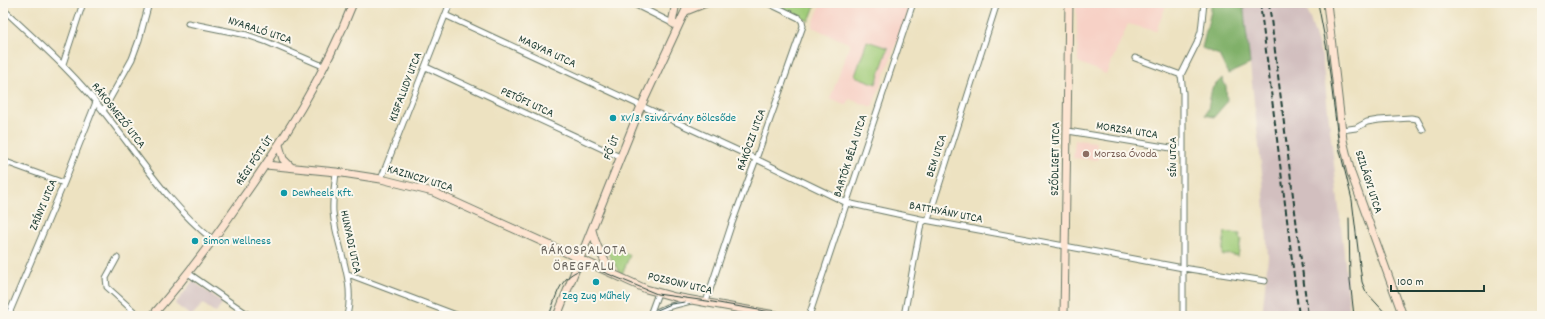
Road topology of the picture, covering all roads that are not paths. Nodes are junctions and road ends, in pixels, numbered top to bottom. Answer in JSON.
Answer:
{"nodes":[{"id":1,"x":83,"y":3,"type":"edge"},
{"id":2,"x":149,"y":3,"type":"edge"},
{"id":3,"x":353,"y":3,"type":"edge"},
{"id":4,"x":450,"y":3,"type":"edge"},
{"id":5,"x":632,"y":3,"type":"edge"},
{"id":6,"x":676,"y":3,"type":"edge"},
{"id":7,"x":689,"y":3,"type":"edge"},
{"id":8,"x":706,"y":3,"type":"edge"},
{"id":9,"x":768,"y":3,"type":"edge"},
{"id":10,"x":913,"y":3,"type":"edge"},
{"id":11,"x":997,"y":3,"type":"edge"},
{"id":12,"x":1069,"y":3,"type":"edge"},
{"id":13,"x":1204,"y":3,"type":"edge"},
{"id":14,"x":1327,"y":3,"type":"edge"},
{"id":15,"x":3,"y":9,"type":"edge"},
{"id":16,"x":686,"y":11,"type":"junction"},
{"id":17,"x":445,"y":15,"type":"junction"},
{"id":18,"x":188,"y":23,"type":"dead end"},
{"id":19,"x":675,"y":24,"type":"junction"},
{"id":20,"x":1135,"y":58,"type":"dead end"},
{"id":21,"x":63,"y":64,"type":"junction"},
{"id":22,"x":323,"y":66,"type":"junction"},
{"id":23,"x":426,"y":67,"type":"junction"},
{"id":24,"x":1181,"y":75,"type":"junction"},
{"id":25,"x":96,"y":102,"type":"junction"},
{"id":26,"x":641,"y":107,"type":"junction"},
{"id":27,"x":103,"y":111,"type":"junction"},
{"id":28,"x":1342,"y":130,"type":"junction"},
{"id":29,"x":1423,"y":130,"type":"dead end"},
{"id":30,"x":1068,"y":131,"type":"junction"},
{"id":31,"x":279,"y":145,"type":"junction"},
{"id":32,"x":1183,"y":150,"type":"junction"},
{"id":33,"x":620,"y":157,"type":"junction"},
{"id":34,"x":756,"y":159,"type":"junction"},
{"id":35,"x":3,"y":161,"type":"edge"},
{"id":36,"x":266,"y":165,"type":"junction"},
{"id":37,"x":292,"y":167,"type":"junction"},
{"id":38,"x":336,"y":172,"type":"junction"},
{"id":39,"x":381,"y":178,"type":"junction"},
{"id":40,"x":64,"y":183,"type":"junction"},
{"id":41,"x":847,"y":203,"type":"junction"},
{"id":42,"x":925,"y":220,"type":"junction"},
{"id":43,"x":592,"y":230,"type":"junction"},
{"id":44,"x":213,"y":240,"type":"junction"},
{"id":45,"x":1066,"y":246,"type":"junction"},
{"id":46,"x":117,"y":258,"type":"dead end"},
{"id":47,"x":579,"y":258,"type":"junction"},
{"id":48,"x":1183,"y":268,"type":"junction"},
{"id":49,"x":188,"y":273,"type":"junction"},
{"id":50,"x":348,"y":274,"type":"junction"},
{"id":51,"x":615,"y":276,"type":"junction"},
{"id":52,"x":1265,"y":281,"type":"dead end"},
{"id":53,"x":658,"y":293,"type":"junction"},
{"id":54,"x":695,"y":301,"type":"junction"},
{"id":55,"x":706,"y":302,"type":"junction"},
{"id":56,"x":1402,"y":312,"type":"edge"},
{"id":57,"x":8,"y":316,"type":"edge"},
{"id":58,"x":140,"y":316,"type":"edge"},
{"id":59,"x":152,"y":316,"type":"edge"},
{"id":60,"x":250,"y":316,"type":"edge"},
{"id":61,"x":347,"y":316,"type":"edge"},
{"id":62,"x":459,"y":316,"type":"edge"},
{"id":63,"x":557,"y":316,"type":"edge"},
{"id":64,"x":651,"y":316,"type":"edge"},
{"id":65,"x":780,"y":316,"type":"edge"},
{"id":66,"x":809,"y":316,"type":"edge"},
{"id":67,"x":904,"y":316,"type":"edge"},
{"id":68,"x":1064,"y":316,"type":"edge"},
{"id":69,"x":1183,"y":316,"type":"edge"}],
"edges":[{"from":1,"to":21,"type":"street"},
{"from":2,"to":27,"type":"street"},
{"from":3,"to":22,"type":"street","name":"RÉGI FÓTI ÚT"},
{"from":4,"to":17,"type":"street","name":"KISFALUDY UTCA"},
{"from":5,"to":19,"type":"street"},
{"from":6,"to":19,"type":"street"},
{"from":7,"to":16,"type":"street","name":"FŐ ÚT"},
{"from":8,"to":16,"type":"street"},
{"from":9,"to":34,"type":"street","name":"RÁKÓCZI UTCA"},
{"from":10,"to":41,"type":"street","name":"BARTÓK BÉLA UTCA"},
{"from":11,"to":42,"type":"street","name":"BEM UTCA"},
{"from":12,"to":30,"type":"street","name":"SZŐDLIGET UTCA"},
{"from":13,"to":24,"type":"street","name":"SÍN UTCA"},
{"from":14,"to":28,"type":"street","name":"SZILÁGYI UTCA"},
{"from":15,"to":21,"type":"street","name":"RÁKOSMEZŐ UTCA"},
{"from":16,"to":19,"type":"street","name":"FŐ ÚT"},
{"from":17,"to":23,"type":"street","name":"KISFALUDY UTCA"},
{"from":17,"to":26,"type":"street","name":"MAGYAR UTCA"},
{"from":18,"to":22,"type":"street","name":"NYARALÓ UTCA"},
{"from":19,"to":26,"type":"street","name":"FŐ ÚT"},
{"from":20,"to":24,"type":"street"},
{"from":21,"to":25,"type":"street","name":"RÁKOSMEZŐ UTCA"},
{"from":22,"to":31,"type":"street","name":"RÉGI FÓTI ÚT"},
{"from":23,"to":33,"type":"street","name":"PETŐFI UTCA"},
{"from":23,"to":39,"type":"street","name":"KISFALUDY UTCA"},
{"from":24,"to":32,"type":"street","name":"SÍN UTCA"},
{"from":25,"to":27,"type":"street","name":"RÁKOSMEZŐ UTCA"},
{"from":25,"to":40,"type":"street","name":"ZRÍNYI UTCA"},
{"from":26,"to":33,"type":"street","name":"FŐ ÚT"},
{"from":26,"to":34,"type":"street","name":"BATTHYÁNY UTCA"},
{"from":27,"to":44,"type":"street","name":"RÁKOSMEZŐ UTCA"},
{"from":28,"to":29,"type":"street"},
{"from":28,"to":56,"type":"street","name":"SZILÁGYI UTCA"},
{"from":30,"to":32,"type":"street","name":"MORZSA UTCA"},
{"from":30,"to":45,"type":"street","name":"SZŐDLIGET UTCA"},
{"from":31,"to":36,"type":"street","name":"RÉGI FÓTI ÚT"},
{"from":31,"to":37,"type":"street"},
{"from":32,"to":48,"type":"street","name":"SÍN UTCA"},
{"from":33,"to":43,"type":"street","name":"FŐ ÚT"},
{"from":34,"to":41,"type":"street","name":"BATTHYÁNY UTCA"},
{"from":34,"to":55,"type":"street","name":"RÁKÓCZI UTCA"},
{"from":35,"to":40,"type":"street"},
{"from":36,"to":37,"type":"street","name":"KAZINCZY UTCA"},
{"from":36,"to":44,"type":"street","name":"RÉGI FÓTI ÚT"},
{"from":37,"to":38,"type":"street","name":"KAZINCZY UTCA"},
{"from":38,"to":39,"type":"street","name":"KAZINCZY UTCA"},
{"from":38,"to":50,"type":"street","name":"HUNYADI UTCA"},
{"from":39,"to":47,"type":"street","name":"KAZINCZY UTCA"},
{"from":40,"to":57,"type":"street","name":"ZRÍNYI UTCA"},
{"from":41,"to":42,"type":"street","name":"BATTHYÁNY UTCA"},
{"from":41,"to":66,"type":"street","name":"BARTÓK BÉLA UTCA"},
{"from":42,"to":45,"type":"street","name":"BATTHYÁNY UTCA"},
{"from":42,"to":67,"type":"street","name":"BEM UTCA"},
{"from":43,"to":47,"type":"street","name":"FŐ ÚT"},
{"from":43,"to":51,"type":"street"},
{"from":44,"to":49,"type":"street","name":"RÉGI FÓTI ÚT"},
{"from":45,"to":48,"type":"street","name":"BATTHYÁNY UTCA"},
{"from":45,"to":68,"type":"street","name":"SZŐDLIGET UTCA"},
{"from":46,"to":58,"type":"street"},
{"from":47,"to":51,"type":"street","name":"POZSONY UTCA"},
{"from":47,"to":63,"type":"street","name":"FŐ ÚT"},
{"from":48,"to":52,"type":"street","name":"BATTHYÁNY UTCA"},
{"from":48,"to":69,"type":"street","name":"SÍN UTCA"},
{"from":49,"to":59,"type":"street","name":"RÉGI FÓTI ÚT"},
{"from":49,"to":60,"type":"street"},
{"from":50,"to":61,"type":"street","name":"HUNYADI UTCA"},
{"from":50,"to":62,"type":"street"},
{"from":51,"to":53,"type":"street","name":"POZSONY UTCA"},
{"from":53,"to":54,"type":"street","name":"POZSONY UTCA"},
{"from":53,"to":64,"type":"street"},
{"from":54,"to":55,"type":"street","name":"POZSONY UTCA"},
{"from":54,"to":64,"type":"street"},
{"from":55,"to":65,"type":"street","name":"POZSONY UTCA"}]}
